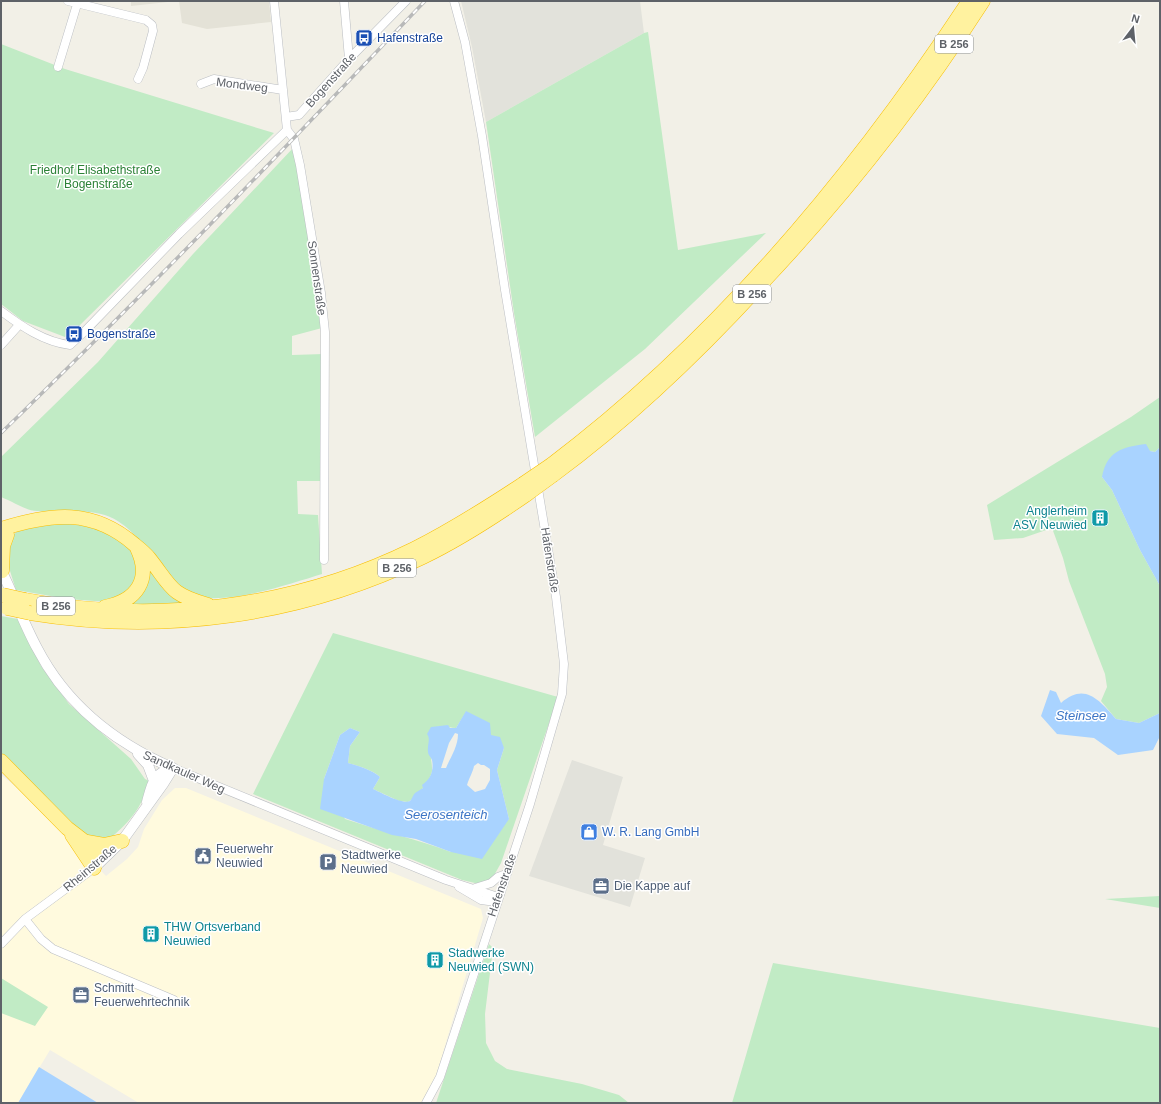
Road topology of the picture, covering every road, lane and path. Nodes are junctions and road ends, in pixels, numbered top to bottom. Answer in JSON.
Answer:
{"nodes":[{"id":1,"x":68,"y":1,"type":"edge"},
{"id":2,"x":274,"y":1,"type":"edge"},
{"id":3,"x":344,"y":1,"type":"edge"},
{"id":4,"x":406,"y":1,"type":"edge"},
{"id":5,"x":454,"y":1,"type":"edge"},
{"id":6,"x":969,"y":1,"type":"edge"},
{"id":7,"x":983,"y":1,"type":"edge"},
{"id":8,"x":78,"y":2,"type":"edge"},
{"id":9,"x":349,"y":59,"type":"junction"},
{"id":10,"x":58,"y":67,"type":"dead end"},
{"id":11,"x":138,"y":79,"type":"dead end"},
{"id":12,"x":201,"y":84,"type":"dead end"},
{"id":13,"x":283,"y":90,"type":"junction"},
{"id":14,"x":286,"y":117,"type":"junction"},
{"id":15,"x":287,"y":130,"type":"junction"},
{"id":16,"x":1,"y":311,"type":"edge"},
{"id":17,"x":19,"y":325,"type":"junction"},
{"id":18,"x":1,"y":345,"type":"edge"},
{"id":19,"x":552,"y":470,"type":"junction"},
{"id":20,"x":525,"y":489,"type":"junction"},
{"id":21,"x":3,"y":534,"type":"edge"},
{"id":22,"x":135,"y":544,"type":"junction"},
{"id":23,"x":324,"y":560,"type":"dead end"},
{"id":24,"x":1,"y":571,"type":"edge"},
{"id":25,"x":2,"y":603,"type":"edge"},
{"id":26,"x":28,"y":606,"type":"junction"},
{"id":27,"x":215,"y":607,"type":"junction"},
{"id":28,"x":88,"y":610,"type":"junction"},
{"id":29,"x":134,"y":750,"type":"junction"},
{"id":30,"x":1,"y":761,"type":"edge"},
{"id":31,"x":173,"y":768,"type":"junction"},
{"id":32,"x":154,"y":781,"type":"junction"},
{"id":33,"x":146,"y":807,"type":"junction"},
{"id":34,"x":67,"y":828,"type":"junction"},
{"id":35,"x":122,"y":841,"type":"junction"},
{"id":36,"x":87,"y":842,"type":"junction"},
{"id":37,"x":94,"y":868,"type":"junction"},
{"id":38,"x":506,"y":874,"type":"junction"},
{"id":39,"x":446,"y":880,"type":"junction"},
{"id":40,"x":475,"y":888,"type":"junction"},
{"id":41,"x":497,"y":899,"type":"junction"},
{"id":42,"x":25,"y":919,"type":"junction"},
{"id":43,"x":1,"y":944,"type":"edge"},
{"id":44,"x":174,"y":1000,"type":"dead end"},
{"id":45,"x":426,"y":1103,"type":"edge"}],
"edges":[{"from":1,"to":8,"type":"street"},
{"from":2,"to":13,"type":"street","name":"Sonnenstraße"},
{"from":3,"to":9,"type":"street"},
{"from":4,"to":9,"type":"street","name":"Bogenstraße"},
{"from":5,"to":38,"type":"street","name":"Hafenstraße"},
{"from":6,"to":19,"type":"highway","number":"B 256"},
{"from":7,"to":19,"type":"highway","number":"B 256"},
{"from":8,"to":10,"type":"street"},
{"from":8,"to":11,"type":"street"},
{"from":9,"to":14,"type":"street","name":"Bogenstraße"},
{"from":12,"to":13,"type":"street","name":"Mondweg"},
{"from":13,"to":14,"type":"street","name":"Sonnenstraße"},
{"from":14,"to":15,"type":"street","name":"Sonnenstraße"},
{"from":15,"to":17,"type":"street"},
{"from":15,"to":23,"type":"street","name":"Sonnenstraße"},
{"from":16,"to":17,"type":"street"},
{"from":17,"to":18,"type":"street"},
{"from":19,"to":20,"type":"highway","number":"B 256","bridge":true},
{"from":20,"to":26,"type":"highway","number":"B 256"},
{"from":20,"to":27,"type":"highway","number":"B 256"},
{"from":21,"to":22,"type":"highway"},
{"from":21,"to":24,"type":"highway"},
{"from":22,"to":27,"type":"highway"},
{"from":22,"to":28,"type":"highway"},
{"from":24,"to":29,"type":"street","name":"Sandkauler Weg"},
{"from":25,"to":26,"type":"highway","number":"B 256","bridge":true},
{"from":26,"to":28,"type":"highway","number":"B 256"},
{"from":27,"to":28,"type":"highway","number":"B 256"},
{"from":29,"to":31,"type":"street","name":"Sandkauler Weg"},
{"from":29,"to":32,"type":"street"},
{"from":30,"to":34,"type":"highway"},
{"from":31,"to":32,"type":"street"},
{"from":31,"to":33,"type":"street","name":"Rheinstraße"},
{"from":31,"to":39,"type":"street","name":"Sandkauler Weg"},
{"from":32,"to":33,"type":"street","name":"Rheinstraße"},
{"from":33,"to":35,"type":"street","name":"Rheinstraße"},
{"from":34,"to":36,"type":"highway"},
{"from":34,"to":37,"type":"highway"},
{"from":35,"to":36,"type":"highway"},
{"from":35,"to":37,"type":"street","name":"Rheinstraße"},
{"from":36,"to":37,"type":"highway"},
{"from":37,"to":42,"type":"street","name":"Rheinstraße"},
{"from":38,"to":40,"type":"street"},
{"from":38,"to":41,"type":"street","name":"Hafenstraße"},
{"from":39,"to":40,"type":"street","name":"Sandkauler Weg"},
{"from":39,"to":41,"type":"street","name":"Sandkauler Weg"},
{"from":40,"to":41,"type":"street","name":"Sandkauler Weg"},
{"from":41,"to":45,"type":"street","name":"Hafenstraße"},
{"from":42,"to":43,"type":"street","name":"Rheinstraße"},
{"from":42,"to":44,"type":"street"}]}
